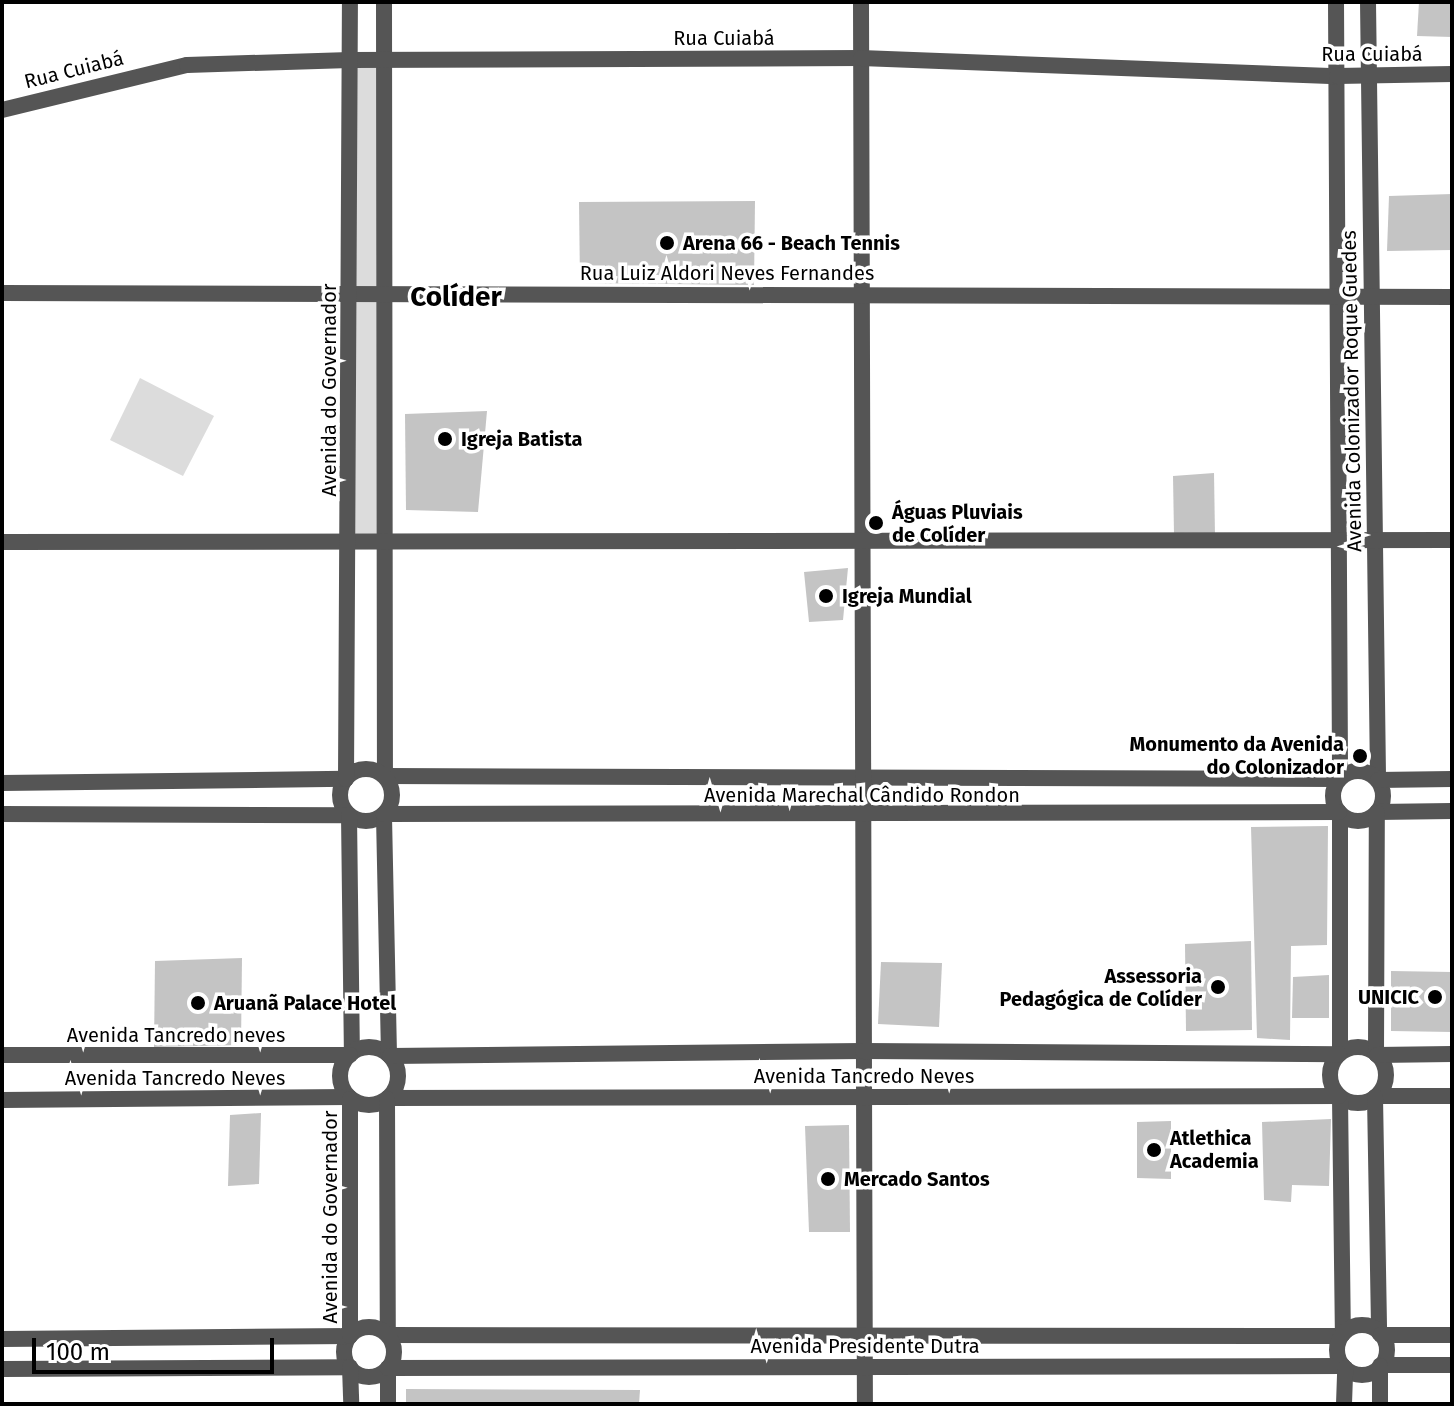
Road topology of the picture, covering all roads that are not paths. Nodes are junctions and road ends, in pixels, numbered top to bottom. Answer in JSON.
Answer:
{"nodes":[{"id":1,"x":350,"y":2,"type":"edge"},
{"id":2,"x":384,"y":2,"type":"edge"},
{"id":3,"x":861,"y":2,"type":"edge"},
{"id":4,"x":1336,"y":2,"type":"edge"},
{"id":5,"x":1368,"y":2,"type":"edge"},
{"id":6,"x":861,"y":58,"type":"junction"},
{"id":7,"x":350,"y":60,"type":"junction"},
{"id":8,"x":384,"y":60,"type":"junction"},
{"id":9,"x":1367,"y":73,"type":"junction"},
{"id":10,"x":1452,"y":74,"type":"edge"},
{"id":11,"x":1337,"y":76,"type":"junction"},
{"id":12,"x":2,"y":110,"type":"edge"},
{"id":13,"x":2,"y":293,"type":"edge"},
{"id":14,"x":349,"y":293,"type":"junction"},
{"id":15,"x":386,"y":293,"type":"junction"},
{"id":16,"x":861,"y":293,"type":"junction"},
{"id":17,"x":1340,"y":293,"type":"junction"},
{"id":18,"x":1373,"y":293,"type":"junction"},
{"id":19,"x":1452,"y":297,"type":"edge"},
{"id":20,"x":1374,"y":540,"type":"junction"},
{"id":21,"x":1452,"y":540,"type":"edge"},
{"id":22,"x":348,"y":541,"type":"junction"},
{"id":23,"x":386,"y":541,"type":"junction"},
{"id":24,"x":1340,"y":541,"type":"junction"},
{"id":25,"x":2,"y":542,"type":"edge"},
{"id":26,"x":862,"y":542,"type":"junction"},
{"id":27,"x":385,"y":776,"type":"junction"},
{"id":28,"x":862,"y":778,"type":"junction"},
{"id":29,"x":1340,"y":778,"type":"junction"},
{"id":30,"x":346,"y":779,"type":"junction"},
{"id":31,"x":1378,"y":779,"type":"junction"},
{"id":32,"x":1452,"y":779,"type":"edge"},
{"id":33,"x":2,"y":783,"type":"edge"},
{"id":34,"x":1452,"y":811,"type":"edge"},
{"id":35,"x":1340,"y":813,"type":"junction"},
{"id":36,"x":1377,"y":813,"type":"junction"},
{"id":37,"x":2,"y":814,"type":"edge"},
{"id":38,"x":384,"y":814,"type":"junction"},
{"id":39,"x":349,"y":815,"type":"junction"},
{"id":40,"x":862,"y":816,"type":"junction"},
{"id":41,"x":863,"y":1051,"type":"junction"},
{"id":42,"x":351,"y":1054,"type":"junction"},
{"id":43,"x":1339,"y":1054,"type":"junction"},
{"id":44,"x":1377,"y":1054,"type":"junction"},
{"id":45,"x":1452,"y":1054,"type":"edge"},
{"id":46,"x":2,"y":1055,"type":"edge"},
{"id":47,"x":390,"y":1056,"type":"junction"},
{"id":48,"x":864,"y":1096,"type":"junction"},
{"id":49,"x":1376,"y":1096,"type":"junction"},
{"id":50,"x":1452,"y":1096,"type":"edge"},
{"id":51,"x":1340,"y":1097,"type":"junction"},
{"id":52,"x":350,"y":1098,"type":"junction"},
{"id":53,"x":388,"y":1099,"type":"junction"},
{"id":54,"x":2,"y":1100,"type":"edge"},
{"id":55,"x":1380,"y":1334,"type":"junction"},
{"id":56,"x":388,"y":1335,"type":"junction"},
{"id":57,"x":1342,"y":1335,"type":"junction"},
{"id":58,"x":1452,"y":1335,"type":"edge"},
{"id":59,"x":350,"y":1336,"type":"junction"},
{"id":60,"x":864,"y":1338,"type":"junction"},
{"id":61,"x":2,"y":1339,"type":"edge"},
{"id":62,"x":1452,"y":1365,"type":"edge"},
{"id":63,"x":864,"y":1366,"type":"junction"},
{"id":64,"x":1381,"y":1366,"type":"junction"},
{"id":65,"x":350,"y":1367,"type":"junction"},
{"id":66,"x":1344,"y":1367,"type":"junction"},
{"id":67,"x":388,"y":1368,"type":"junction"},
{"id":68,"x":2,"y":1369,"type":"edge"},
{"id":69,"x":351,"y":1404,"type":"edge"},
{"id":70,"x":388,"y":1404,"type":"edge"},
{"id":71,"x":865,"y":1404,"type":"edge"},
{"id":72,"x":1344,"y":1404,"type":"edge"},
{"id":73,"x":1380,"y":1404,"type":"edge"}],
"edges":[{"from":1,"to":7,"type":"street","name":"Avenida do Governador"},
{"from":2,"to":8,"type":"street"},
{"from":3,"to":6,"type":"street"},
{"from":4,"to":11,"type":"street","name":"Avenida Colonizador Roque Guedes"},
{"from":5,"to":9,"type":"street","name":"Avenida Colonizador Roque Guedes"},
{"from":6,"to":8,"type":"street","name":"Rua Cuiabá"},
{"from":6,"to":11,"type":"street","name":"Rua Cuiabá"},
{"from":6,"to":16,"type":"street"},
{"from":7,"to":8,"type":"street","name":"Rua Cuiabá"},
{"from":7,"to":12,"type":"street","name":"Rua Cuiabá"},
{"from":7,"to":14,"type":"street","name":"Avenida do Governador"},
{"from":8,"to":15,"type":"street"},
{"from":9,"to":10,"type":"street","name":"Rua Cuiabá"},
{"from":9,"to":11,"type":"street","name":"Rua Cuiabá"},
{"from":9,"to":18,"type":"street","name":"Avenida Colonizador Roque Guedes"},
{"from":11,"to":17,"type":"street","name":"Avenida Colonizador Roque Guedes"},
{"from":13,"to":14,"type":"street","name":"Rua Luiz Aldori Neves Fernandes"},
{"from":14,"to":15,"type":"street","name":"Rua Luiz Aldori Neves Fernandes"},
{"from":14,"to":22,"type":"street","name":"Avenida do Governador"},
{"from":15,"to":16,"type":"street","name":"Rua Luiz Aldori Neves Fernandes"},
{"from":15,"to":23,"type":"street"},
{"from":16,"to":17,"type":"street","name":"Rua Luiz Aldori Neves Fernandes"},
{"from":16,"to":26,"type":"street"},
{"from":17,"to":18,"type":"street","name":"Rua Luiz Aldori Neves Fernandes"},
{"from":17,"to":24,"type":"street","name":"Avenida Colonizador Roque Guedes"},
{"from":18,"to":19,"type":"street","name":"Rua Luiz Aldori Neves Fernandes"},
{"from":18,"to":20,"type":"street","name":"Avenida Colonizador Roque Guedes"},
{"from":20,"to":21,"type":"street"},
{"from":20,"to":24,"type":"street"},
{"from":20,"to":31,"type":"street","name":"Avenida Colonizador Roque Guedes"},
{"from":22,"to":23,"type":"street"},
{"from":22,"to":25,"type":"street"},
{"from":22,"to":30,"type":"street","name":"Avenida do Governador"},
{"from":23,"to":26,"type":"street"},
{"from":23,"to":27,"type":"street"},
{"from":24,"to":26,"type":"street"},
{"from":24,"to":29,"type":"street","name":"Avenida Colonizador Roque Guedes"},
{"from":26,"to":28,"type":"street"},
{"from":27,"to":28,"type":"street","name":"Avenida Marechal Cândido Rondon"},
{"from":27,"to":30,"type":"street"},
{"from":27,"to":38,"type":"street"},
{"from":28,"to":29,"type":"street","name":"Avenida Marechal Cândido Rondon"},
{"from":28,"to":40,"type":"street"},
{"from":29,"to":31,"type":"street"},
{"from":29,"to":35,"type":"street"},
{"from":30,"to":33,"type":"street"},
{"from":30,"to":39,"type":"street"},
{"from":31,"to":32,"type":"street"},
{"from":31,"to":36,"type":"street"},
{"from":34,"to":36,"type":"street"},
{"from":35,"to":36,"type":"street"},
{"from":35,"to":40,"type":"street","name":"Avenida Marechal Cândido Rondon"},
{"from":35,"to":43,"type":"street"},
{"from":36,"to":44,"type":"street"},
{"from":37,"to":39,"type":"street"},
{"from":38,"to":39,"type":"street"},
{"from":38,"to":40,"type":"street","name":"Avenida Marechal Cândido Rondon"},
{"from":38,"to":47,"type":"street"},
{"from":39,"to":42,"type":"street"},
{"from":40,"to":41,"type":"street"},
{"from":41,"to":43,"type":"street","name":"Avenida Tancredo Neves"},
{"from":41,"to":47,"type":"street","name":"Avenida Tancredo Neves"},
{"from":41,"to":48,"type":"street"},
{"from":42,"to":46,"type":"street","name":"Avenida Tancredo neves"},
{"from":42,"to":47,"type":"street"},
{"from":42,"to":52,"type":"street"},
{"from":43,"to":44,"type":"street"},
{"from":43,"to":51,"type":"street"},
{"from":44,"to":45,"type":"street"},
{"from":44,"to":49,"type":"street"},
{"from":47,"to":53,"type":"street"},
{"from":48,"to":51,"type":"street","name":"Avenida Tancredo Neves"},
{"from":48,"to":53,"type":"street","name":"Avenida Tancredo Neves"},
{"from":48,"to":60,"type":"street"},
{"from":49,"to":50,"type":"street"},
{"from":49,"to":51,"type":"street"},
{"from":49,"to":55,"type":"street"},
{"from":51,"to":57,"type":"street"},
{"from":52,"to":53,"type":"street"},
{"from":52,"to":54,"type":"street","name":"Avenida Tancredo Neves"},
{"from":52,"to":59,"type":"street","name":"Avenida do Governador"},
{"from":53,"to":56,"type":"street"},
{"from":55,"to":57,"type":"street"},
{"from":55,"to":58,"type":"street"},
{"from":55,"to":64,"type":"street"},
{"from":56,"to":59,"type":"street"},
{"from":56,"to":60,"type":"street","name":"Avenida Presidente Dutra"},
{"from":56,"to":67,"type":"street"},
{"from":57,"to":60,"type":"street","name":"Avenida Presidente Dutra"},
{"from":57,"to":66,"type":"street"},
{"from":59,"to":61,"type":"street"},
{"from":59,"to":65,"type":"street"},
{"from":60,"to":63,"type":"street"},
{"from":62,"to":64,"type":"street"},
{"from":63,"to":66,"type":"street","name":"Avenida Presidente Dutra"},
{"from":63,"to":67,"type":"street","name":"Avenida Presidente Dutra"},
{"from":63,"to":71,"type":"street"},
{"from":64,"to":66,"type":"street"},
{"from":64,"to":73,"type":"street"},
{"from":65,"to":67,"type":"street"},
{"from":65,"to":68,"type":"street"},
{"from":65,"to":69,"type":"street"},
{"from":66,"to":72,"type":"street"},
{"from":67,"to":70,"type":"street"}]}
